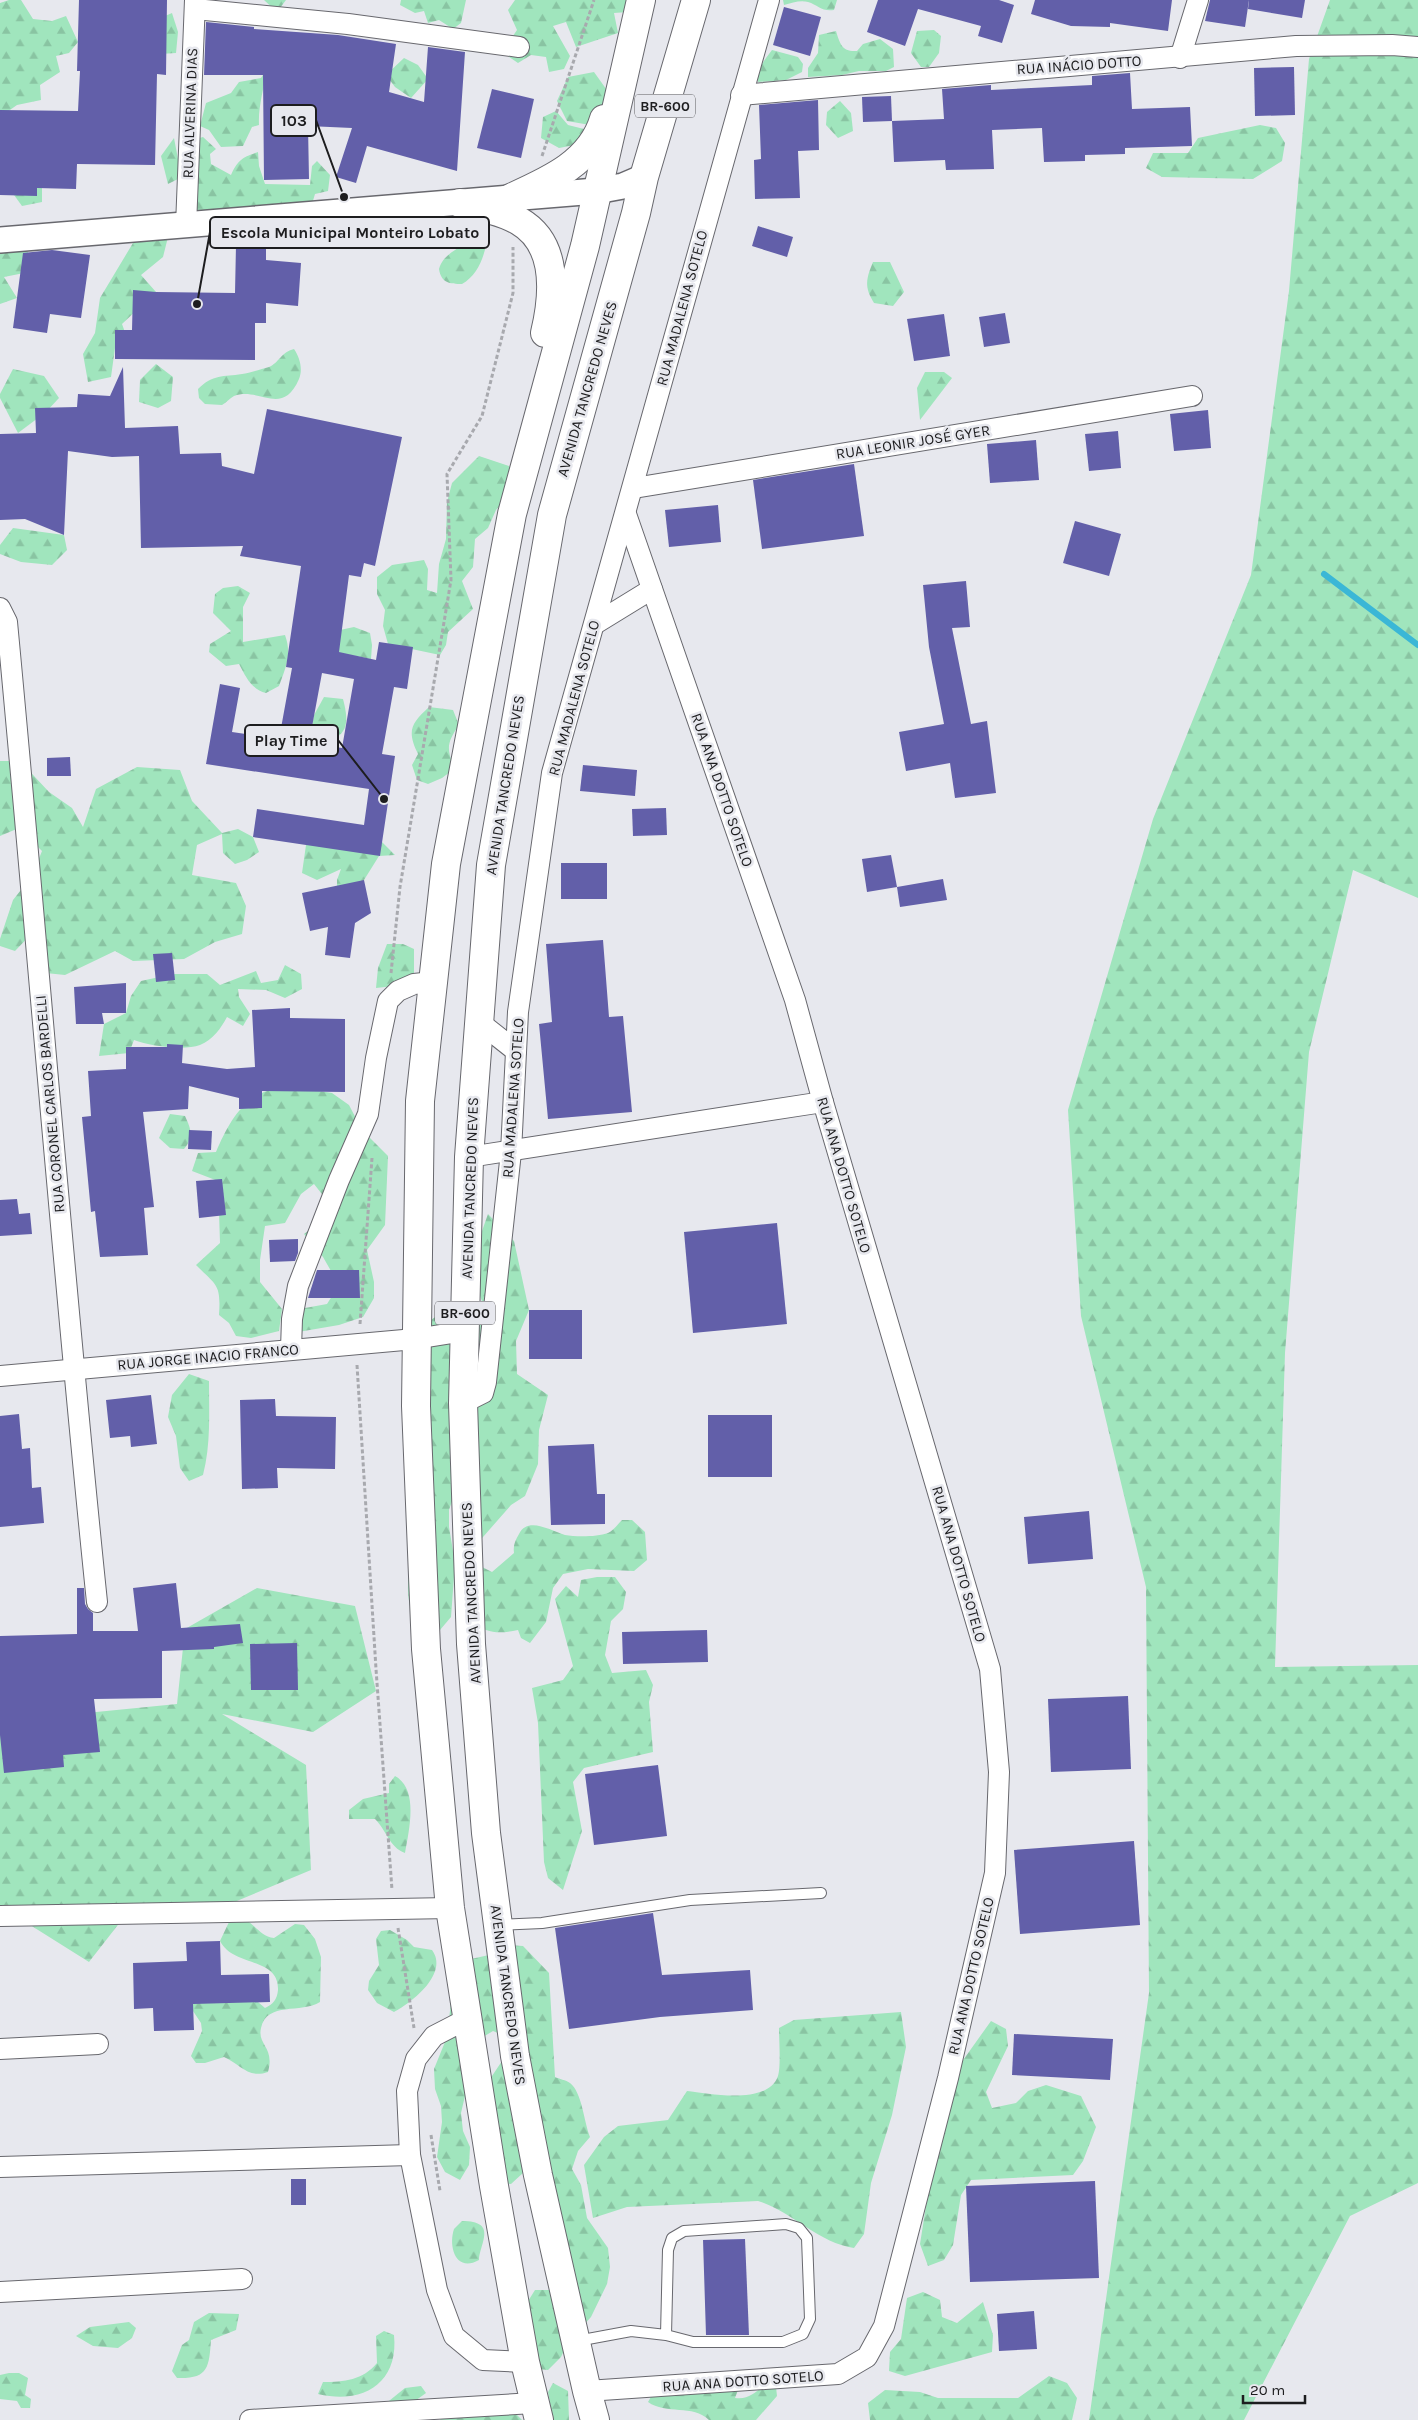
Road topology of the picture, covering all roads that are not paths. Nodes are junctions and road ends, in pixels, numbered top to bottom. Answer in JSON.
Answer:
{"nodes":[{"id":1,"x":640,"y":0,"type":"edge"},
{"id":2,"x":696,"y":0,"type":"edge"},
{"id":3,"x":769,"y":0,"type":"edge"},
{"id":4,"x":1198,"y":0,"type":"edge"},
{"id":5,"x":195,"y":5,"type":"edge"},
{"id":6,"x":1418,"y":47,"type":"edge"},
{"id":7,"x":519,"y":48,"type":"dead end"},
{"id":8,"x":1180,"y":58,"type":"junction"},
{"id":9,"x":741,"y":95,"type":"junction"},
{"id":10,"x":644,"y":177,"type":"junction"},
{"id":11,"x":596,"y":191,"type":"junction"},
{"id":12,"x":506,"y":200,"type":"junction"},
{"id":13,"x":460,"y":202,"type":"junction"},
{"id":14,"x":636,"y":213,"type":"junction"},
{"id":15,"x":186,"y":226,"type":"junction"},
{"id":16,"x":0,"y":240,"type":"edge"},
{"id":17,"x":1192,"y":396,"type":"dead end"},
{"id":18,"x":536,"y":426,"type":"junction"},
{"id":19,"x":634,"y":488,"type":"junction"},
{"id":20,"x":626,"y":514,"type":"junction"},
{"id":21,"x":652,"y":589,"type":"junction"},
{"id":22,"x":0,"y":608,"type":"edge"},
{"id":23,"x":595,"y":624,"type":"junction"},
{"id":24,"x":433,"y":982,"type":"junction"},
{"id":25,"x":478,"y":1021,"type":"junction"},
{"id":26,"x":516,"y":1051,"type":"junction"},
{"id":27,"x":822,"y":1102,"type":"junction"},
{"id":28,"x":511,"y":1152,"type":"junction"},
{"id":29,"x":469,"y":1157,"type":"junction"},
{"id":30,"x":465,"y":1331,"type":"junction"},
{"id":31,"x":416,"y":1338,"type":"junction"},
{"id":32,"x":291,"y":1349,"type":"junction"},
{"id":33,"x":73,"y":1368,"type":"junction"},
{"id":34,"x":0,"y":1376,"type":"edge"},
{"id":35,"x":463,"y":1403,"type":"junction"},
{"id":36,"x":97,"y":1602,"type":"dead end"},
{"id":37,"x":821,"y":1893,"type":"dead end"},
{"id":38,"x":450,"y":1908,"type":"junction"},
{"id":39,"x":0,"y":1916,"type":"edge"},
{"id":40,"x":498,"y":1924,"type":"junction"},
{"id":41,"x":468,"y":2019,"type":"junction"},
{"id":42,"x":98,"y":2044,"type":"dead end"},
{"id":43,"x":0,"y":2049,"type":"edge"},
{"id":44,"x":410,"y":2155,"type":"junction"},
{"id":45,"x":0,"y":2167,"type":"edge"},
{"id":46,"x":242,"y":2279,"type":"dead end"},
{"id":47,"x":0,"y":2292,"type":"edge"},
{"id":48,"x":666,"y":2334,"type":"junction"},
{"id":49,"x":576,"y":2341,"type":"junction"},
{"id":50,"x":525,"y":2362,"type":"junction"},
{"id":51,"x":587,"y":2392,"type":"junction"},
{"id":52,"x":536,"y":2411,"type":"edge"},
{"id":53,"x":250,"y":2420,"type":"edge"},
{"id":54,"x":595,"y":2420,"type":"edge"}],
"edges":[{"from":1,"to":11,"type":"main road","number":"BR-600"},
{"from":1,"to":12,"type":"main road"},
{"from":2,"to":10,"type":"main road","name":"AVENIDA TANCREDO NEVES","number":"BR-600"},
{"from":3,"to":9,"type":"street","name":"RUA MADALENA SOTELO"},
{"from":4,"to":8,"type":"street"},
{"from":5,"to":7,"type":"street"},
{"from":5,"to":15,"type":"street","name":"RUA ALVERINA DIAS"},
{"from":6,"to":8,"type":"street","name":"RUA INÁCIO DOTTO"},
{"from":8,"to":9,"type":"street","name":"RUA INÁCIO DOTTO"},
{"from":9,"to":19,"type":"street","name":"RUA MADALENA SOTELO"},
{"from":10,"to":11,"type":"street"},
{"from":10,"to":14,"type":"main road","name":"AVENIDA TANCREDO NEVES","number":"BR-600"},
{"from":11,"to":12,"type":"street"},
{"from":11,"to":14,"type":"street"},
{"from":11,"to":18,"type":"main road","number":"BR-600"},
{"from":12,"to":13,"type":"street"},
{"from":13,"to":15,"type":"street"},
{"from":13,"to":18,"type":"main road"},
{"from":14,"to":25,"type":"main road","name":"AVENIDA TANCREDO NEVES","number":"BR-600"},
{"from":15,"to":16,"type":"street"},
{"from":17,"to":19,"type":"street","name":"RUA LEONIR JOSÉ GYER"},
{"from":18,"to":24,"type":"main road","number":"BR-600"},
{"from":19,"to":20,"type":"street","name":"RUA MADALENA SOTELO"},
{"from":20,"to":21,"type":"street","name":"RUA ANA DOTTO SOTELO"},
{"from":20,"to":23,"type":"street","name":"RUA MADALENA SOTELO"},
{"from":21,"to":23,"type":"street"},
{"from":21,"to":27,"type":"street","name":"RUA ANA DOTTO SOTELO"},
{"from":22,"to":33,"type":"street","name":"RUA CORONEL CARLOS BARDELLI"},
{"from":23,"to":26,"type":"street","name":"RUA MADALENA SOTELO"},
{"from":24,"to":31,"type":"main road","number":"BR-600"},
{"from":24,"to":32,"type":"street"},
{"from":25,"to":26,"type":"street"},
{"from":25,"to":29,"type":"main road","name":"AVENIDA TANCREDO NEVES","number":"BR-600"},
{"from":26,"to":28,"type":"street","name":"RUA MADALENA SOTELO"},
{"from":27,"to":28,"type":"street"},
{"from":27,"to":51,"type":"street","name":"RUA ANA DOTTO SOTELO"},
{"from":28,"to":29,"type":"street"},
{"from":28,"to":35,"type":"street","name":"RUA MADALENA SOTELO"},
{"from":29,"to":30,"type":"main road","name":"AVENIDA TANCREDO NEVES","number":"BR-600"},
{"from":30,"to":31,"type":"street","name":"RUA JORGE INACIO FRANCO"},
{"from":30,"to":35,"type":"main road","name":"AVENIDA TANCREDO NEVES","number":"BR-600"},
{"from":31,"to":32,"type":"street","name":"RUA JORGE INACIO FRANCO"},
{"from":31,"to":38,"type":"main road","number":"BR-600"},
{"from":32,"to":33,"type":"street","name":"RUA JORGE INACIO FRANCO"},
{"from":33,"to":34,"type":"street","name":"RUA JORGE INACIO FRANCO"},
{"from":33,"to":36,"type":"street","name":"RUA CORONEL CARLOS BARDELLI"},
{"from":35,"to":40,"type":"main road","name":"AVENIDA TANCREDO NEVES","number":"BR-600"},
{"from":37,"to":40,"type":"lane"},
{"from":38,"to":39,"type":"street"},
{"from":38,"to":41,"type":"main road","number":"BR-600"},
{"from":40,"to":49,"type":"main road","name":"AVENIDA TANCREDO NEVES","number":"BR-600"},
{"from":41,"to":44,"type":"street"},
{"from":41,"to":50,"type":"main road","number":"BR-600"},
{"from":42,"to":43,"type":"street"},
{"from":44,"to":45,"type":"street"},
{"from":44,"to":50,"type":"street"},
{"from":46,"to":47,"type":"street"},
{"from":48,"to":48,"type":"lane"},
{"from":48,"to":49,"type":"lane"},
{"from":49,"to":51,"type":"main road","name":"AVENIDA TANCREDO NEVES","number":"BR-600"},
{"from":50,"to":52,"type":"main road","number":"BR-600"},
{"from":51,"to":54,"type":"main road","name":"AVENIDA TANCREDO NEVES","number":"BR-600"},
{"from":52,"to":53,"type":"street"}]}
